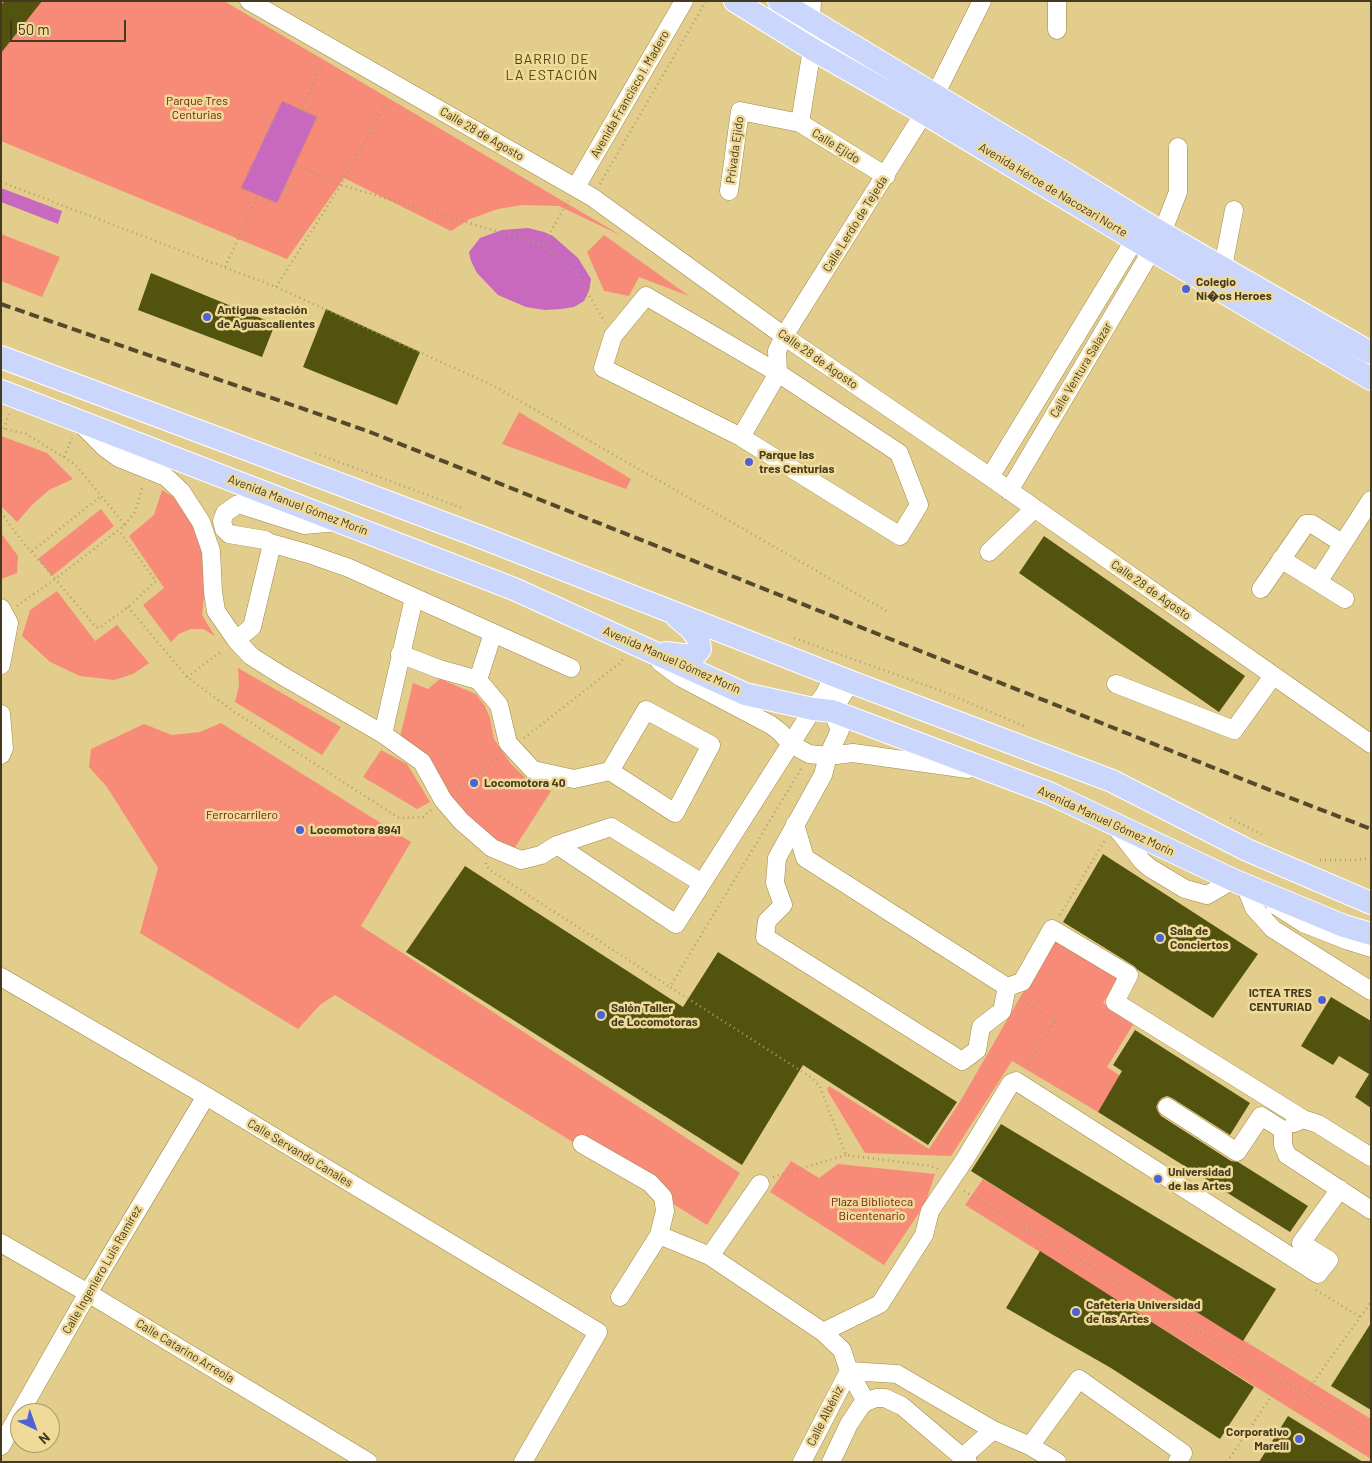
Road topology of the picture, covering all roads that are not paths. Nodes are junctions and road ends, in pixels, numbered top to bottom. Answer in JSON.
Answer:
{"nodes":[{"id":1,"x":249,"y":1,"type":"edge"},
{"id":2,"x":684,"y":1,"type":"edge"},
{"id":3,"x":734,"y":1,"type":"edge"},
{"id":4,"x":779,"y":1,"type":"edge"},
{"id":5,"x":982,"y":1,"type":"edge"},
{"id":6,"x":1057,"y":1,"type":"edge"},
{"id":7,"x":812,"y":11,"type":"edge"},
{"id":8,"x":1057,"y":30,"type":"dead end"},
{"id":9,"x":812,"y":49,"type":"junction"},
{"id":10,"x":930,"y":104,"type":"junction"},
{"id":11,"x":800,"y":123,"type":"junction"},
{"id":12,"x":1178,"y":146,"type":"dead end"},
{"id":13,"x":886,"y":176,"type":"junction"},
{"id":14,"x":576,"y":187,"type":"junction"},
{"id":15,"x":729,"y":191,"type":"dead end"},
{"id":16,"x":1234,"y":210,"type":"dead end"},
{"id":17,"x":1150,"y":241,"type":"junction"},
{"id":18,"x":1223,"y":267,"type":"junction"},
{"id":19,"x":784,"y":336,"type":"junction"},
{"id":20,"x":1371,"y":353,"type":"edge"},
{"id":21,"x":1,"y":357,"type":"edge"},
{"id":22,"x":778,"y":373,"type":"junction"},
{"id":23,"x":1371,"y":379,"type":"edge"},
{"id":24,"x":1,"y":391,"type":"edge"},
{"id":25,"x":78,"y":421,"type":"junction"},
{"id":26,"x":741,"y":437,"type":"junction"},
{"id":27,"x":990,"y":477,"type":"junction"},
{"id":28,"x":1009,"y":490,"type":"junction"},
{"id":29,"x":1371,"y":500,"type":"edge"},
{"id":30,"x":1034,"y":509,"type":"junction"},
{"id":31,"x":342,"y":522,"type":"junction"},
{"id":32,"x":270,"y":543,"type":"junction"},
{"id":33,"x":1342,"y":543,"type":"junction"},
{"id":34,"x":989,"y":552,"type":"dead end"},
{"id":35,"x":1281,"y":559,"type":"junction"},
{"id":36,"x":1318,"y":582,"type":"junction"},
{"id":37,"x":1261,"y":589,"type":"dead end"},
{"id":38,"x":414,"y":598,"type":"junction"},
{"id":39,"x":1345,"y":599,"type":"dead end"},
{"id":40,"x":668,"y":609,"type":"junction"},
{"id":41,"x":4,"y":611,"type":"edge"},
{"id":42,"x":493,"y":633,"type":"junction"},
{"id":43,"x":236,"y":640,"type":"junction"},
{"id":44,"x":4,"y":643,"type":"edge"},
{"id":45,"x":634,"y":643,"type":"junction"},
{"id":46,"x":400,"y":654,"type":"junction"},
{"id":47,"x":1,"y":665,"type":"edge"},
{"id":48,"x":572,"y":668,"type":"dead end"},
{"id":49,"x":1273,"y":676,"type":"junction"},
{"id":50,"x":842,"y":678,"type":"junction"},
{"id":51,"x":478,"y":680,"type":"junction"},
{"id":52,"x":1116,"y":684,"type":"dead end"},
{"id":53,"x":822,"y":710,"type":"junction"},
{"id":54,"x":1,"y":714,"type":"edge"},
{"id":55,"x":382,"y":734,"type":"junction"},
{"id":56,"x":791,"y":744,"type":"junction"},
{"id":57,"x":1371,"y":744,"type":"edge"},
{"id":58,"x":1,"y":755,"type":"edge"},
{"id":59,"x":828,"y":756,"type":"junction"},
{"id":60,"x":610,"y":771,"type":"junction"},
{"id":61,"x":991,"y":772,"type":"junction"},
{"id":62,"x":795,"y":824,"type":"junction"},
{"id":63,"x":556,"y":845,"type":"junction"},
{"id":64,"x":702,"y":882,"type":"junction"},
{"id":65,"x":1247,"y":885,"type":"junction"},
{"id":66,"x":1371,"y":904,"type":"edge"},
{"id":67,"x":1371,"y":934,"type":"edge"},
{"id":68,"x":1371,"y":948,"type":"edge"},
{"id":69,"x":1,"y":977,"type":"edge"},
{"id":70,"x":1014,"y":984,"type":"junction"},
{"id":71,"x":1371,"y":991,"type":"edge"},
{"id":72,"x":206,"y":1096,"type":"junction"},
{"id":73,"x":1167,"y":1107,"type":"dead end"},
{"id":74,"x":1303,"y":1120,"type":"junction"},
{"id":75,"x":1283,"y":1130,"type":"junction"},
{"id":76,"x":582,"y":1144,"type":"dead end"},
{"id":77,"x":1371,"y":1157,"type":"edge"},
{"id":78,"x":760,"y":1184,"type":"road end"},
{"id":79,"x":1340,"y":1189,"type":"junction"},
{"id":80,"x":1371,"y":1210,"type":"edge"},
{"id":81,"x":659,"y":1235,"type":"junction"},
{"id":82,"x":1,"y":1242,"type":"edge"},
{"id":83,"x":710,"y":1256,"type":"junction"},
{"id":84,"x":88,"y":1293,"type":"junction"},
{"id":85,"x":620,"y":1297,"type":"dead end"},
{"id":86,"x":823,"y":1332,"type":"junction"},
{"id":87,"x":848,"y":1371,"type":"junction"},
{"id":88,"x":866,"y":1402,"type":"junction"},
{"id":89,"x":822,"y":1424,"type":"junction"},
{"id":90,"x":993,"y":1430,"type":"junction"},
{"id":91,"x":845,"y":1435,"type":"junction"},
{"id":92,"x":1,"y":1446,"type":"edge"},
{"id":93,"x":1030,"y":1446,"type":"junction"},
{"id":94,"x":965,"y":1459,"type":"edge"},
{"id":95,"x":368,"y":1462,"type":"edge"},
{"id":96,"x":523,"y":1462,"type":"edge"},
{"id":97,"x":802,"y":1462,"type":"edge"},
{"id":98,"x":831,"y":1462,"type":"edge"},
{"id":99,"x":1057,"y":1462,"type":"edge"},
{"id":100,"x":1177,"y":1462,"type":"edge"}],
"edges":[{"from":1,"to":14,"type":"street","name":"Calle 28 de Agosto"},
{"from":2,"to":14,"type":"street","name":"Avenida Francisco I. Madero"},
{"from":3,"to":9,"type":"main road","name":"Avenida Héroe de Nacozari Norte"},
{"from":4,"to":7,"type":"main road","name":"Avenida Héroe de Nacozari Norte"},
{"from":5,"to":10,"type":"street","name":"Calle Lerdo de Tejeda"},
{"from":6,"to":8,"type":"street"},
{"from":7,"to":10,"type":"main road","name":"Avenida Héroe de Nacozari Norte"},
{"from":9,"to":10,"type":"main road","name":"Avenida Héroe de Nacozari Norte"},
{"from":9,"to":11,"type":"street","name":"Calle Ejido"},
{"from":10,"to":13,"type":"street","name":"Calle Lerdo de Tejeda"},
{"from":10,"to":17,"type":"main road","name":"Avenida Héroe de Nacozari Norte"},
{"from":11,"to":13,"type":"street","name":"Calle Ejido"},
{"from":11,"to":15,"type":"street","name":"Privada Ejido"},
{"from":12,"to":17,"type":"street"},
{"from":13,"to":19,"type":"street","name":"Calle Lerdo de Tejeda"},
{"from":14,"to":19,"type":"street","name":"Calle 28 de Agosto"},
{"from":16,"to":18,"type":"street"},
{"from":17,"to":18,"type":"main road","name":"Avenida Héroe de Nacozari Norte"},
{"from":17,"to":23,"type":"main road","name":"Avenida Héroe de Nacozari Norte"},
{"from":17,"to":27,"type":"street","name":"Calle Ventura Salazar"},
{"from":17,"to":28,"type":"street","name":"Calle Ventura Salazar"},
{"from":18,"to":20,"type":"main road","name":"Avenida Héroe de Nacozari Norte"},
{"from":19,"to":22,"type":"street","name":"Calle Lerdo de Tejeda"},
{"from":19,"to":27,"type":"street","name":"Calle 28 de Agosto"},
{"from":21,"to":40,"type":"main road"},
{"from":22,"to":26,"type":"street"},
{"from":22,"to":26,"type":"street"},
{"from":22,"to":26,"type":"street"},
{"from":24,"to":25,"type":"main road","name":"Avenida Manuel Gómez Morín"},
{"from":25,"to":31,"type":"main road","name":"Avenida Manuel Gómez Morín"},
{"from":25,"to":43,"type":"street"},
{"from":27,"to":28,"type":"street","name":"Calle 28 de Agosto"},
{"from":28,"to":30,"type":"street","name":"Calle 28 de Agosto"},
{"from":29,"to":33,"type":"street"},
{"from":30,"to":34,"type":"street"},
{"from":30,"to":49,"type":"street","name":"Calle 28 de Agosto"},
{"from":31,"to":32,"type":"street"},
{"from":31,"to":45,"type":"main road","name":"Avenida Manuel Gómez Morín"},
{"from":32,"to":38,"type":"street"},
{"from":32,"to":43,"type":"street"},
{"from":33,"to":35,"type":"street"},
{"from":33,"to":36,"type":"street"},
{"from":35,"to":36,"type":"street"},
{"from":35,"to":37,"type":"street"},
{"from":36,"to":39,"type":"street"},
{"from":38,"to":42,"type":"street"},
{"from":38,"to":46,"type":"street"},
{"from":40,"to":45,"type":"main road"},
{"from":40,"to":50,"type":"main road"},
{"from":41,"to":44,"type":"street"},
{"from":42,"to":48,"type":"street"},
{"from":42,"to":51,"type":"street"},
{"from":43,"to":55,"type":"street"},
{"from":44,"to":47,"type":"street"},
{"from":45,"to":53,"type":"main road","name":"Avenida Manuel Gómez Morín"},
{"from":45,"to":56,"type":"street"},
{"from":46,"to":51,"type":"street"},
{"from":46,"to":55,"type":"street"},
{"from":49,"to":52,"type":"street"},
{"from":49,"to":57,"type":"street","name":"Calle 28 de Agosto"},
{"from":50,"to":53,"type":"street"},
{"from":50,"to":66,"type":"main road"},
{"from":51,"to":60,"type":"street"},
{"from":53,"to":56,"type":"street"},
{"from":53,"to":59,"type":"street"},
{"from":53,"to":61,"type":"main road","name":"Avenida Manuel Gómez Morín"},
{"from":54,"to":58,"type":"street"},
{"from":55,"to":63,"type":"street"},
{"from":56,"to":59,"type":"street"},
{"from":56,"to":64,"type":"street"},
{"from":59,"to":61,"type":"street"},
{"from":59,"to":62,"type":"street"},
{"from":60,"to":60,"type":"street"},
{"from":61,"to":65,"type":"main road","name":"Avenida Manuel Gómez Morín"},
{"from":62,"to":70,"type":"street"},
{"from":62,"to":70,"type":"street"},
{"from":63,"to":64,"type":"street"},
{"from":63,"to":64,"type":"street"},
{"from":65,"to":67,"type":"main road","name":"Avenida Manuel Gómez Morín"},
{"from":65,"to":68,"type":"street"},
{"from":65,"to":71,"type":"street"},
{"from":69,"to":72,"type":"street","name":"Calle Servando Canales"},
{"from":70,"to":74,"type":"street"},
{"from":72,"to":84,"type":"street","name":"Calle Ingeniero Luis Ramírez"},
{"from":72,"to":96,"type":"street","name":"Calle Servando Canales"},
{"from":73,"to":75,"type":"street"},
{"from":74,"to":75,"type":"street"},
{"from":74,"to":77,"type":"street"},
{"from":75,"to":79,"type":"street"},
{"from":76,"to":81,"type":"street"},
{"from":78,"to":83,"type":"street"},
{"from":79,"to":80,"type":"street"},
{"from":79,"to":86,"type":"street"},
{"from":81,"to":83,"type":"street"},
{"from":81,"to":85,"type":"street"},
{"from":82,"to":84,"type":"street","name":"Calle Catarino Arreola"},
{"from":83,"to":86,"type":"street"},
{"from":84,"to":92,"type":"street","name":"Calle Ingeniero Luis Ramírez"},
{"from":84,"to":95,"type":"street","name":"Calle Catarino Arreola"},
{"from":86,"to":87,"type":"street"},
{"from":87,"to":88,"type":"street"},
{"from":87,"to":89,"type":"street","name":"Calle Albéniz"},
{"from":87,"to":90,"type":"street"},
{"from":88,"to":91,"type":"street","name":"Calle Albéniz"},
{"from":88,"to":94,"type":"street"},
{"from":89,"to":91,"type":"street"},
{"from":89,"to":97,"type":"street","name":"Calle Albéniz"},
{"from":90,"to":93,"type":"street"},
{"from":90,"to":94,"type":"street"},
{"from":91,"to":98,"type":"street","name":"Calle Albéniz"},
{"from":93,"to":99,"type":"street"},
{"from":93,"to":100,"type":"street"}]}
